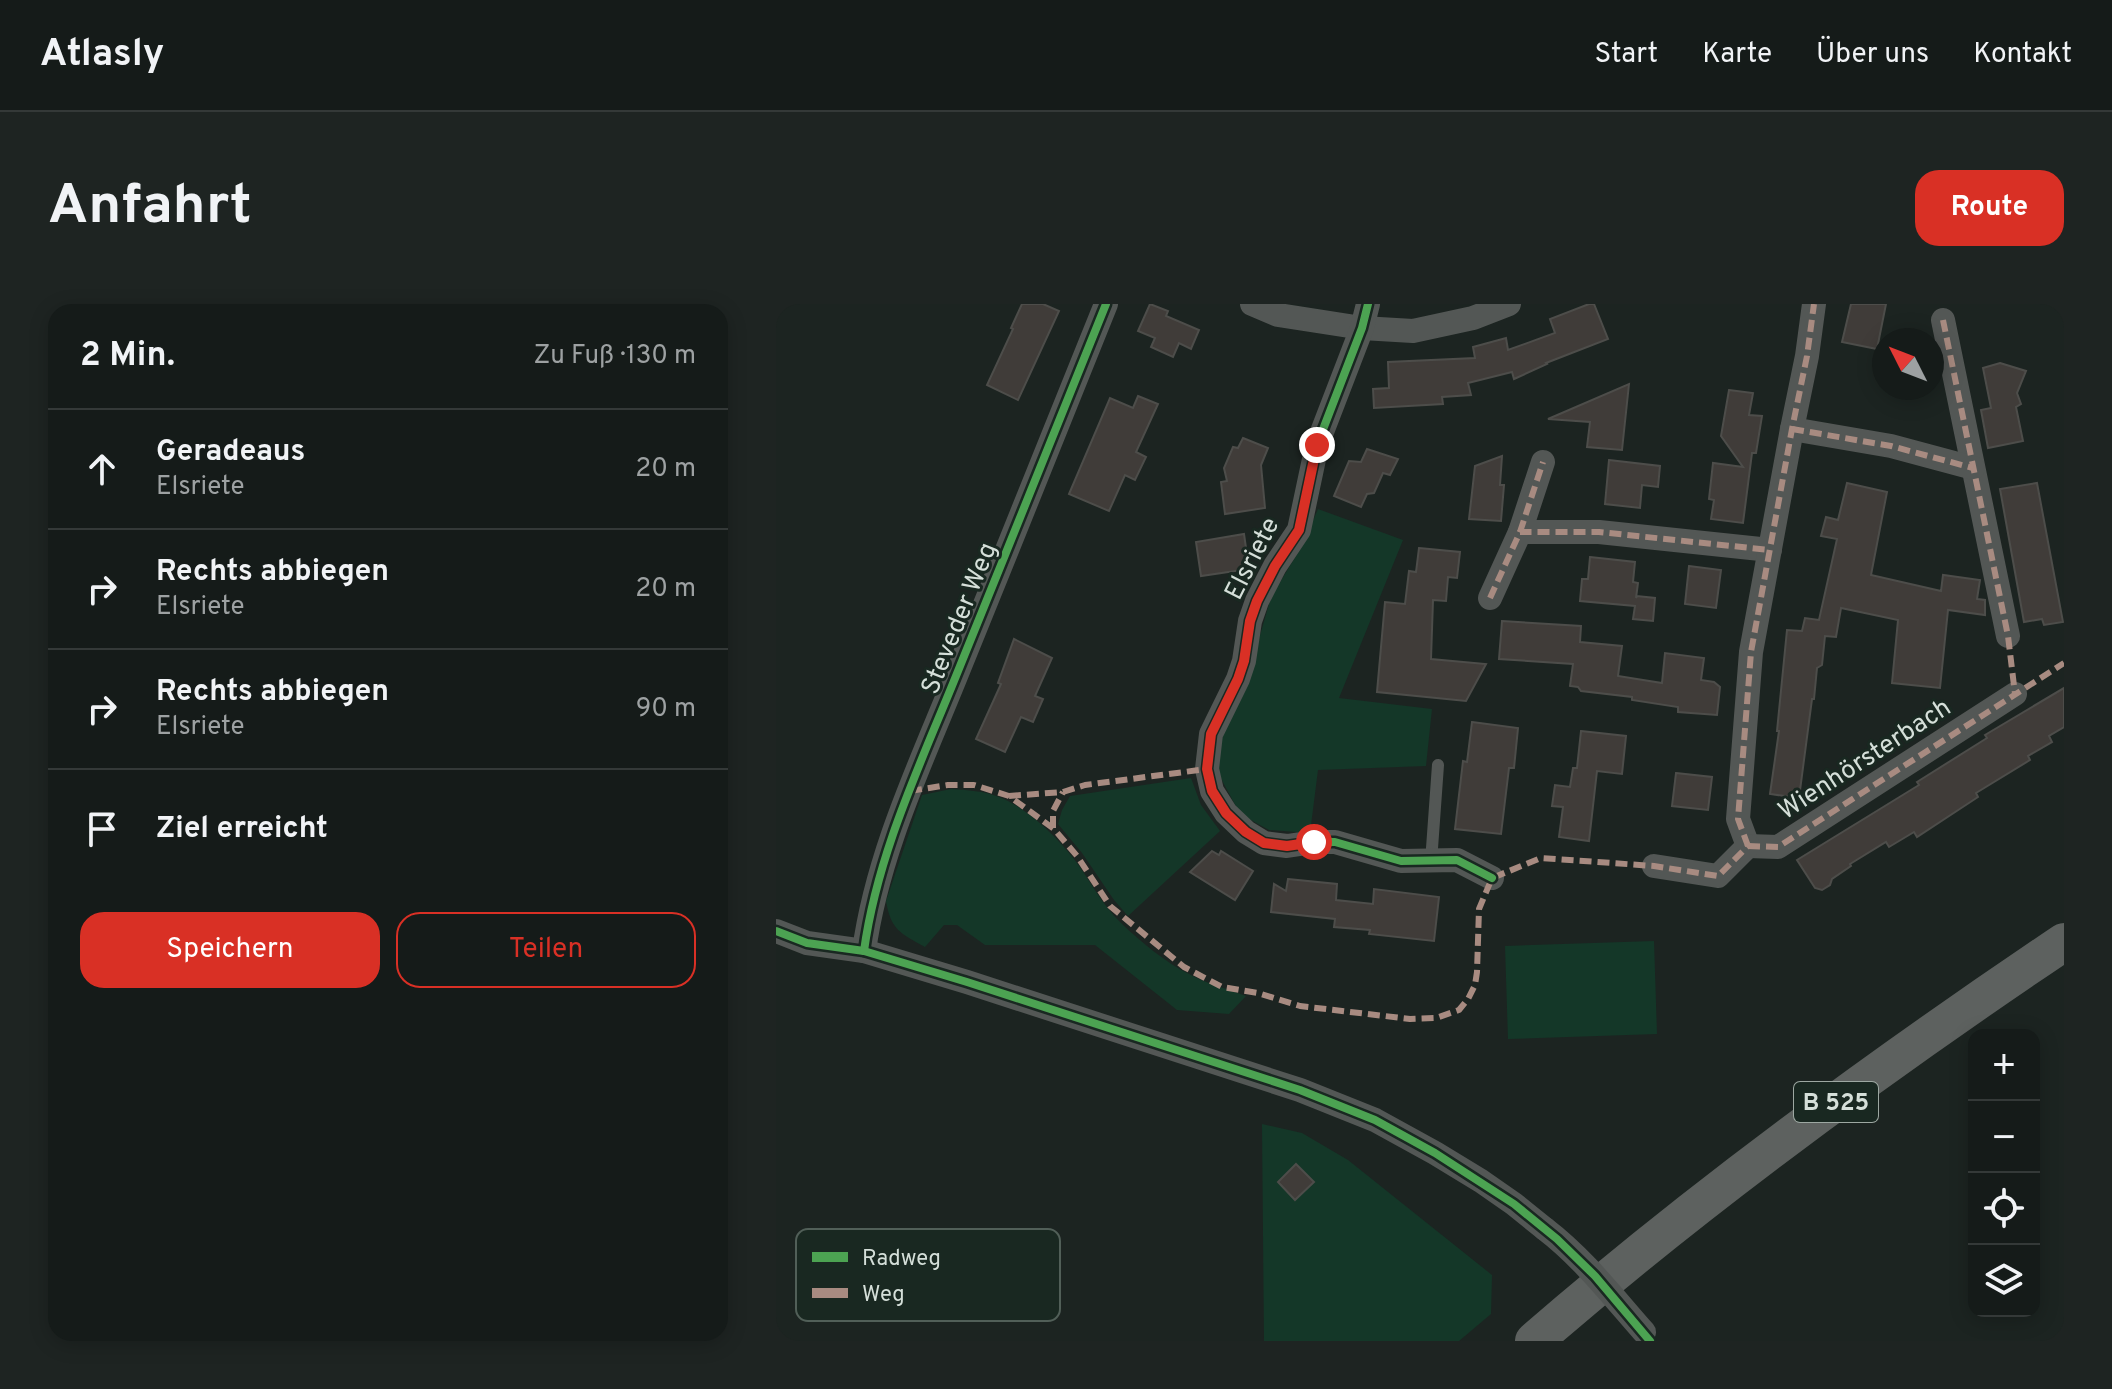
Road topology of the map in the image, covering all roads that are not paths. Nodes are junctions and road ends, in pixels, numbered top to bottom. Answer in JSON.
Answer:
{"nodes":[{"id":1,"x":1106,"y":304,"type":"edge"},
{"id":2,"x":1252,"y":304,"type":"edge"},
{"id":3,"x":1368,"y":304,"type":"edge"},
{"id":4,"x":1509,"y":304,"type":"edge"},
{"id":5,"x":1814,"y":304,"type":"edge"},
{"id":6,"x":1943,"y":320,"type":"dead end"},
{"id":7,"x":1362,"y":328,"type":"junction"},
{"id":8,"x":1792,"y":429,"type":"junction"},
{"id":9,"x":1543,"y":462,"type":"dead end"},
{"id":10,"x":1973,"y":468,"type":"junction"},
{"id":11,"x":1520,"y":532,"type":"junction"},
{"id":12,"x":1770,"y":550,"type":"junction"},
{"id":13,"x":1490,"y":598,"type":"dead end"},
{"id":14,"x":2008,"y":636,"type":"dead end"},
{"id":15,"x":2015,"y":694,"type":"dead end"},
{"id":16,"x":1438,"y":765,"type":"dead end"},
{"id":17,"x":1748,"y":846,"type":"junction"},
{"id":18,"x":1431,"y":862,"type":"junction"},
{"id":19,"x":1654,"y":866,"type":"dead end"},
{"id":20,"x":1492,"y":878,"type":"dead end"},
{"id":21,"x":776,"y":931,"type":"edge"},
{"id":22,"x":2064,"y":942,"type":"edge"},
{"id":23,"x":864,"y":951,"type":"junction"},
{"id":24,"x":1647,"y":1337,"type":"edge"},
{"id":25,"x":1534,"y":1341,"type":"edge"}],
"edges":[{"from":1,"to":23,"type":"street","name":"Steveder Weg"},
{"from":2,"to":7,"type":"street"},
{"from":3,"to":7,"type":"street","name":"Elsriete"},
{"from":4,"to":7,"type":"street"},
{"from":5,"to":8,"type":"street","name":"Wienhörsterbach"},
{"from":6,"to":10,"type":"street"},
{"from":7,"to":18,"type":"street","name":"Elsriete"},
{"from":8,"to":10,"type":"street"},
{"from":8,"to":12,"type":"street","name":"Wienhörsterbach"},
{"from":9,"to":11,"type":"street"},
{"from":10,"to":14,"type":"street"},
{"from":11,"to":12,"type":"street"},
{"from":11,"to":13,"type":"street"},
{"from":12,"to":17,"type":"street","name":"Wienhörsterbach"},
{"from":15,"to":17,"type":"street","name":"Wienhörsterbach"},
{"from":16,"to":18,"type":"lane"},
{"from":17,"to":19,"type":"street"},
{"from":18,"to":20,"type":"street","name":"Elsriete"},
{"from":21,"to":23,"type":"street"},
{"from":22,"to":25,"type":"main road","number":"B 525"},
{"from":23,"to":24,"type":"street","bridge":true}]}
